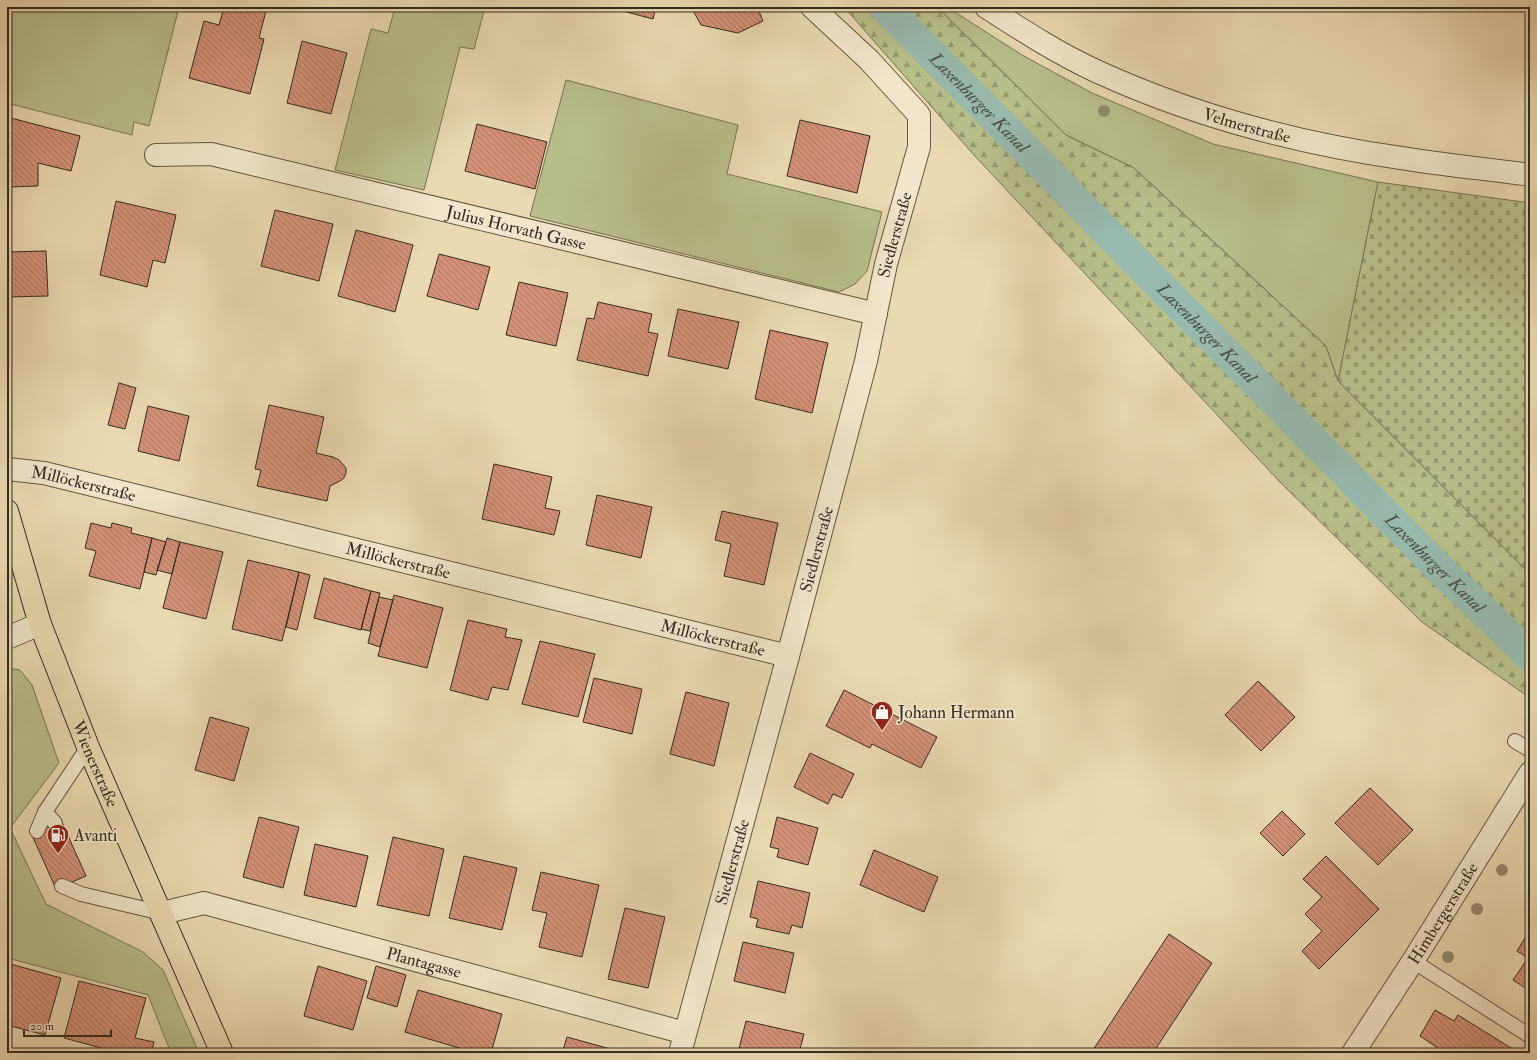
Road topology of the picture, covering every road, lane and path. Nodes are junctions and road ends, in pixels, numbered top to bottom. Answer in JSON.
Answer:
{"nodes":[{"id":1,"x":812,"y":7,"type":"edge"},
{"id":2,"x":986,"y":7,"type":"edge"},
{"id":3,"x":156,"y":155,"type":"dead end"},
{"id":4,"x":1530,"y":175,"type":"edge"},
{"id":5,"x":876,"y":314,"type":"junction"},
{"id":6,"x":7,"y":469,"type":"edge"},
{"id":7,"x":7,"y":511,"type":"edge"},
{"id":8,"x":40,"y":624,"type":"junction"},
{"id":9,"x":7,"y":638,"type":"edge"},
{"id":10,"x":788,"y":656,"type":"junction"},
{"id":11,"x":1515,"y":741,"type":"dead end"},
{"id":12,"x":88,"y":747,"type":"junction"},
{"id":13,"x":1530,"y":750,"type":"edge"},
{"id":14,"x":1530,"y":773,"type":"edge"},
{"id":15,"x":45,"y":812,"type":"junction"},
{"id":16,"x":55,"y":823,"type":"dead end"},
{"id":17,"x":37,"y":831,"type":"dead end"},
{"id":18,"x":79,"y":879,"type":"dead end"},
{"id":19,"x":62,"y":886,"type":"dead end"},
{"id":20,"x":81,"y":894,"type":"junction"},
{"id":21,"x":162,"y":913,"type":"junction"},
{"id":22,"x":1413,"y":960,"type":"junction"},
{"id":23,"x":1530,"y":1036,"type":"edge"},
{"id":24,"x":682,"y":1043,"type":"edge"},
{"id":25,"x":222,"y":1053,"type":"edge"},
{"id":26,"x":1353,"y":1053,"type":"edge"}],
"edges":[{"from":1,"to":5,"type":"street","name":"Siedlerstraße"},
{"from":2,"to":4,"type":"street","name":"Velmerstraße"},
{"from":3,"to":5,"type":"street","name":"Julius Horvath Gasse"},
{"from":5,"to":10,"type":"street","name":"Siedlerstraße"},
{"from":6,"to":10,"type":"street","name":"Millöckerstraße"},
{"from":7,"to":8,"type":"main road","name":"Wienerstraße"},
{"from":8,"to":9,"type":"street"},
{"from":8,"to":12,"type":"main road","name":"Wienerstraße"},
{"from":10,"to":24,"type":"street","name":"Siedlerstraße"},
{"from":11,"to":13,"type":"lane"},
{"from":12,"to":15,"type":"lane"},
{"from":12,"to":21,"type":"main road","name":"Wienerstraße"},
{"from":14,"to":22,"type":"street","name":"Himbergerstraße"},
{"from":15,"to":16,"type":"lane"},
{"from":15,"to":17,"type":"lane"},
{"from":18,"to":20,"type":"lane"},
{"from":19,"to":20,"type":"lane"},
{"from":20,"to":21,"type":"lane"},
{"from":21,"to":24,"type":"street","name":"Plantagasse"},
{"from":21,"to":25,"type":"main road","name":"Wienerstraße"},
{"from":22,"to":23,"type":"lane"},
{"from":22,"to":26,"type":"street","name":"Himbergerstraße"}]}
